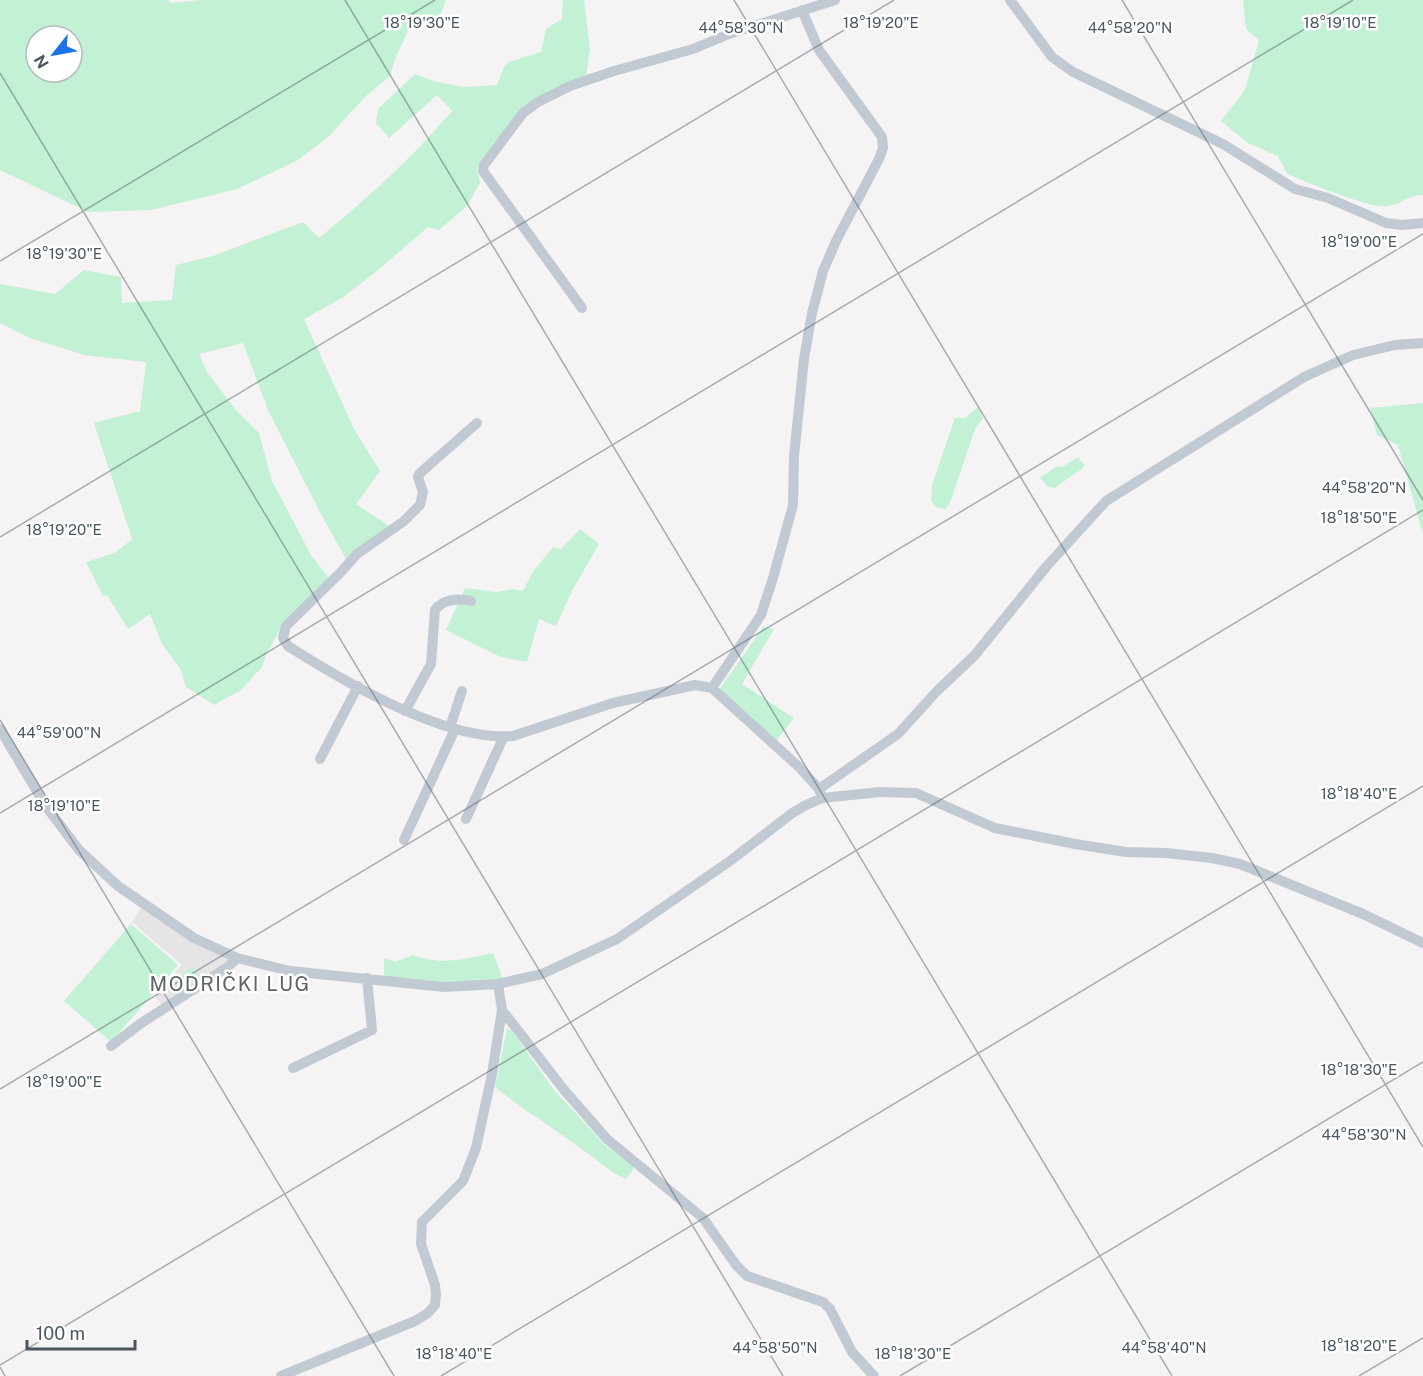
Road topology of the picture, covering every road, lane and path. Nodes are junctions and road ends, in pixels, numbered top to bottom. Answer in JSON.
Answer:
{"nodes":[{"id":1,"x":835,"y":0,"type":"edge"},
{"id":2,"x":1010,"y":0,"type":"edge"},
{"id":3,"x":802,"y":10,"type":"junction"},
{"id":4,"x":1423,"y":223,"type":"edge"},
{"id":5,"x":582,"y":308,"type":"dead end"},
{"id":6,"x":1423,"y":343,"type":"edge"},
{"id":7,"x":477,"y":423,"type":"dead end"},
{"id":8,"x":471,"y":602,"type":"dead end"},
{"id":9,"x":358,"y":686,"type":"junction"},
{"id":10,"x":712,"y":688,"type":"junction"},
{"id":11,"x":462,"y":691,"type":"dead end"},
{"id":12,"x":405,"y":711,"type":"junction"},
{"id":13,"x":452,"y":728,"type":"junction"},
{"id":14,"x":0,"y":729,"type":"edge"},
{"id":15,"x":504,"y":736,"type":"junction"},
{"id":16,"x":320,"y":759,"type":"dead end"},
{"id":17,"x":820,"y":794,"type":"junction"},
{"id":18,"x":466,"y":819,"type":"dead end"},
{"id":19,"x":404,"y":840,"type":"dead end"},
{"id":20,"x":1423,"y":943,"type":"edge"},
{"id":21,"x":237,"y":958,"type":"junction"},
{"id":22,"x":367,"y":978,"type":"junction"},
{"id":23,"x":498,"y":984,"type":"junction"},
{"id":24,"x":502,"y":1010,"type":"junction"},
{"id":25,"x":111,"y":1046,"type":"dead end"},
{"id":26,"x":293,"y":1068,"type":"dead end"},
{"id":27,"x":281,"y":1376,"type":"edge"},
{"id":28,"x":874,"y":1376,"type":"edge"}],
"edges":[{"from":1,"to":3,"type":"street"},
{"from":2,"to":4,"type":"street"},
{"from":3,"to":5,"type":"street"},
{"from":3,"to":10,"type":"street"},
{"from":6,"to":17,"type":"street"},
{"from":7,"to":9,"type":"street"},
{"from":8,"to":12,"type":"street"},
{"from":9,"to":12,"type":"street"},
{"from":9,"to":16,"type":"street"},
{"from":10,"to":15,"type":"street"},
{"from":10,"to":17,"type":"street"},
{"from":11,"to":13,"type":"street"},
{"from":12,"to":13,"type":"street"},
{"from":13,"to":15,"type":"street"},
{"from":13,"to":19,"type":"street"},
{"from":14,"to":21,"type":"street"},
{"from":15,"to":18,"type":"street"},
{"from":17,"to":20,"type":"street"},
{"from":17,"to":23,"type":"street"},
{"from":21,"to":22,"type":"street"},
{"from":21,"to":25,"type":"street"},
{"from":22,"to":23,"type":"street"},
{"from":22,"to":26,"type":"street"},
{"from":23,"to":24,"type":"street"},
{"from":24,"to":27,"type":"street"},
{"from":24,"to":28,"type":"street"}]}
